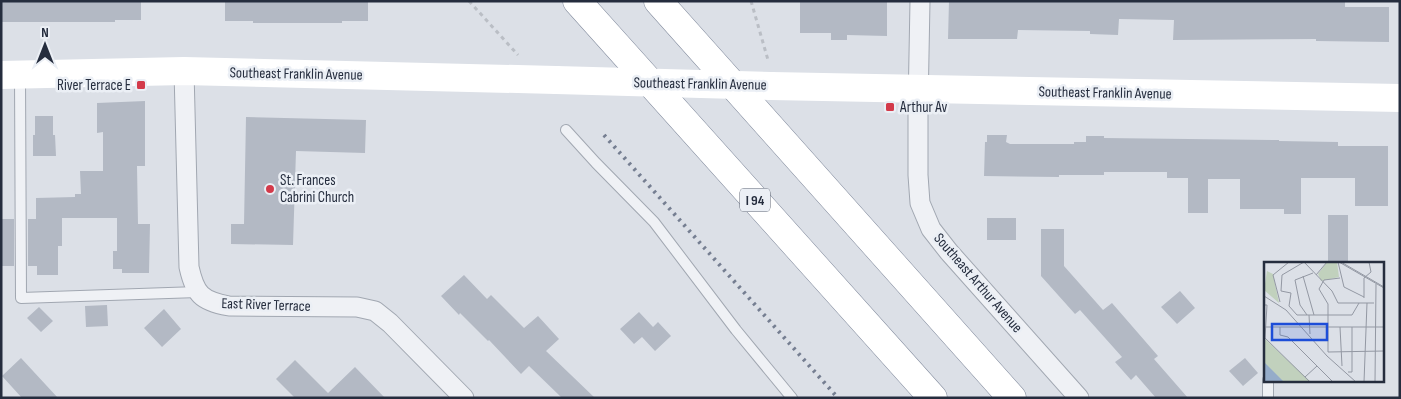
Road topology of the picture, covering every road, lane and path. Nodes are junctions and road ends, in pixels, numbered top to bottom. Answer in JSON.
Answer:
{"nodes":[{"id":1,"x":470,"y":1,"type":"edge"},
{"id":2,"x":577,"y":1,"type":"edge"},
{"id":3,"x":658,"y":1,"type":"edge"},
{"id":4,"x":751,"y":1,"type":"edge"},
{"id":5,"x":920,"y":1,"type":"edge"},
{"id":6,"x":518,"y":55,"type":"dead end"},
{"id":7,"x":184,"y":72,"type":"junction"},
{"id":8,"x":770,"y":73,"type":"junction"},
{"id":9,"x":11,"y":75,"type":"edge"},
{"id":10,"x":918,"y":90,"type":"junction"},
{"id":11,"x":1400,"y":98,"type":"edge"},
{"id":12,"x":566,"y":130,"type":"dead end"},
{"id":13,"x":198,"y":292,"type":"junction"},
{"id":14,"x":1268,"y":382,"type":"edge"},
{"id":15,"x":464,"y":398,"type":"edge"},
{"id":16,"x":792,"y":398,"type":"edge"},
{"id":17,"x":934,"y":398,"type":"edge"},
{"id":18,"x":1012,"y":398,"type":"edge"},
{"id":19,"x":1079,"y":398,"type":"edge"},
{"id":20,"x":1268,"y":398,"type":"edge"}],
"edges":[{"from":1,"to":6,"type":"path"},
{"from":2,"to":17,"type":"main road","number":"I 94"},
{"from":3,"to":18,"type":"main road"},
{"from":4,"to":8,"type":"path"},
{"from":5,"to":10,"type":"street","name":"Southeast Arthur Avenue"},
{"from":7,"to":8,"type":"main road","name":"Southeast Franklin Avenue","bridge":true},
{"from":7,"to":9,"type":"main road","name":"Southeast Franklin Avenue"},
{"from":7,"to":13,"type":"street"},
{"from":8,"to":10,"type":"main road","name":"Southeast Franklin Avenue"},
{"from":9,"to":13,"type":"lane"},
{"from":10,"to":11,"type":"main road","name":"Southeast Franklin Avenue"},
{"from":10,"to":19,"type":"street","name":"Southeast Arthur Avenue"},
{"from":12,"to":16,"type":"lane"},
{"from":13,"to":15,"type":"street","name":"East River Terrace"},
{"from":14,"to":20,"type":"lane"}]}
